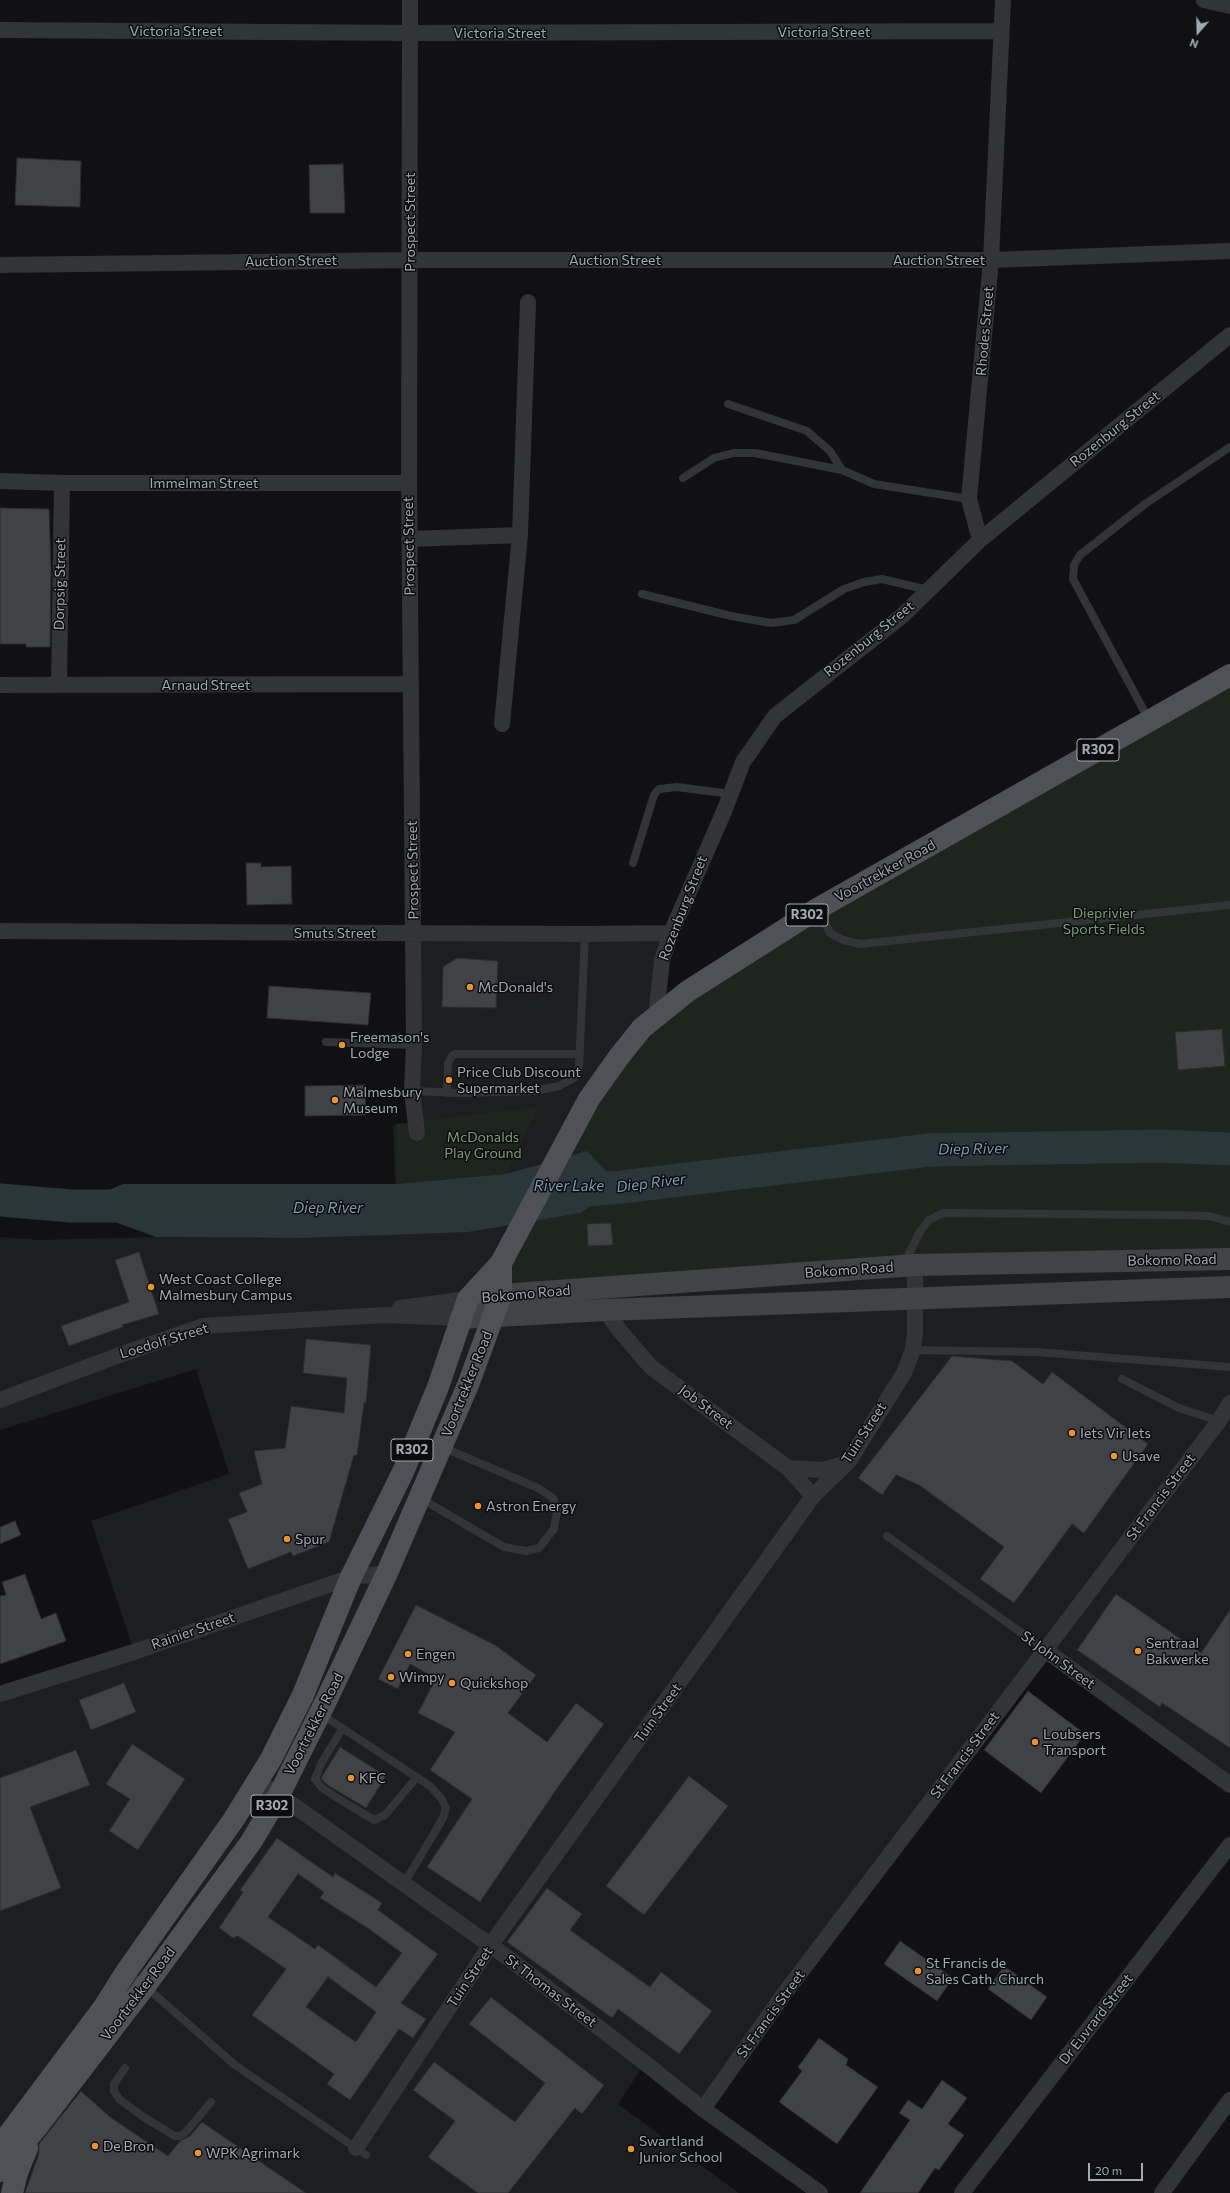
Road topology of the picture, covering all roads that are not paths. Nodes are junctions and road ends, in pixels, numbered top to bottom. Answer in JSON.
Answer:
{"nodes":[{"id":1,"x":410,"y":0,"type":"edge"},
{"id":2,"x":1003,"y":0,"type":"edge"},
{"id":3,"x":1204,"y":0,"type":"edge"},
{"id":4,"x":1230,"y":6,"type":"edge"},
{"id":5,"x":0,"y":30,"type":"edge"},
{"id":6,"x":1000,"y":31,"type":"junction"},
{"id":7,"x":411,"y":33,"type":"junction"},
{"id":8,"x":1230,"y":251,"type":"edge"},
{"id":9,"x":410,"y":260,"type":"junction"},
{"id":10,"x":991,"y":260,"type":"junction"},
{"id":11,"x":0,"y":265,"type":"edge"},
{"id":12,"x":528,"y":302,"type":"dead end"},
{"id":13,"x":1230,"y":336,"type":"edge"},
{"id":14,"x":728,"y":404,"type":"dead end"},
{"id":15,"x":1230,"y":447,"type":"edge"},
{"id":16,"x":842,"y":470,"type":"junction"},
{"id":17,"x":683,"y":478,"type":"dead end"},
{"id":18,"x":0,"y":481,"type":"edge"},
{"id":19,"x":62,"y":483,"type":"junction"},
{"id":20,"x":409,"y":483,"type":"junction"},
{"id":21,"x":969,"y":499,"type":"junction"},
{"id":22,"x":520,"y":535,"type":"junction"},
{"id":23,"x":409,"y":539,"type":"junction"},
{"id":24,"x":980,"y":540,"type":"junction"},
{"id":25,"x":928,"y":590,"type":"junction"},
{"id":26,"x":642,"y":594,"type":"dead end"},
{"id":27,"x":1230,"y":675,"type":"edge"},
{"id":28,"x":411,"y":684,"type":"junction"},
{"id":29,"x":0,"y":685,"type":"edge"},
{"id":30,"x":59,"y":685,"type":"junction"},
{"id":31,"x":1150,"y":720,"type":"junction"},
{"id":32,"x":502,"y":724,"type":"dead end"},
{"id":33,"x":731,"y":794,"type":"junction"},
{"id":34,"x":633,"y":863,"type":"dead end"},
{"id":35,"x":1230,"y":905,"type":"edge"},
{"id":36,"x":817,"y":909,"type":"junction"},
{"id":37,"x":0,"y":931,"type":"edge"},
{"id":38,"x":414,"y":933,"type":"junction"},
{"id":39,"x":671,"y":933,"type":"junction"},
{"id":40,"x":585,"y":934,"type":"junction"},
{"id":41,"x":656,"y":1016,"type":"junction"},
{"id":42,"x":326,"y":1042,"type":"dead end"},
{"id":43,"x":414,"y":1045,"type":"junction"},
{"id":44,"x":580,"y":1054,"type":"junction"},
{"id":45,"x":412,"y":1091,"type":"junction"},
{"id":46,"x":447,"y":1093,"type":"junction"},
{"id":47,"x":418,"y":1133,"type":"dead end"},
{"id":48,"x":1230,"y":1222,"type":"edge"},
{"id":49,"x":1230,"y":1259,"type":"edge"},
{"id":50,"x":501,"y":1263,"type":"junction"},
{"id":51,"x":909,"y":1266,"type":"junction"},
{"id":52,"x":1230,"y":1287,"type":"edge"},
{"id":53,"x":501,"y":1295,"type":"junction"},
{"id":54,"x":915,"y":1300,"type":"junction"},
{"id":55,"x":465,"y":1309,"type":"junction"},
{"id":56,"x":606,"y":1310,"type":"junction"},
{"id":57,"x":494,"y":1317,"type":"junction"},
{"id":58,"x":913,"y":1350,"type":"junction"},
{"id":59,"x":1230,"y":1367,"type":"edge"},
{"id":60,"x":1122,"y":1379,"type":"dead end"},
{"id":61,"x":0,"y":1400,"type":"edge"},
{"id":62,"x":1230,"y":1402,"type":"edge"},
{"id":63,"x":1220,"y":1421,"type":"junction"},
{"id":64,"x":441,"y":1447,"type":"junction"},
{"id":65,"x":849,"y":1461,"type":"junction"},
{"id":66,"x":788,"y":1468,"type":"junction"},
{"id":67,"x":813,"y":1496,"type":"junction"},
{"id":68,"x":420,"y":1498,"type":"junction"},
{"id":69,"x":887,"y":1536,"type":"dead end"},
{"id":70,"x":387,"y":1573,"type":"junction"},
{"id":71,"x":351,"y":1577,"type":"junction"},
{"id":72,"x":1045,"y":1650,"type":"junction"},
{"id":73,"x":0,"y":1694,"type":"edge"},
{"id":74,"x":320,"y":1714,"type":"junction"},
{"id":75,"x":342,"y":1729,"type":"junction"},
{"id":76,"x":416,"y":1777,"type":"junction"},
{"id":77,"x":258,"y":1782,"type":"junction"},
{"id":78,"x":1230,"y":1785,"type":"edge"},
{"id":79,"x":278,"y":1794,"type":"junction"},
{"id":80,"x":1230,"y":1845,"type":"edge"},
{"id":81,"x":404,"y":1884,"type":"junction"},
{"id":82,"x":490,"y":1946,"type":"junction"},
{"id":83,"x":126,"y":1972,"type":"junction"},
{"id":84,"x":145,"y":1986,"type":"junction"},
{"id":85,"x":125,"y":2068,"type":"dead end"},
{"id":86,"x":1230,"y":2100,"type":"edge"},
{"id":87,"x":212,"y":2102,"type":"dead end"},
{"id":88,"x":703,"y":2110,"type":"junction"},
{"id":89,"x":36,"y":2127,"type":"junction"},
{"id":90,"x":2,"y":2141,"type":"edge"},
{"id":91,"x":361,"y":2151,"type":"joint"},
{"id":92,"x":0,"y":2171,"type":"edge"},
{"id":93,"x":12,"y":2193,"type":"edge"},
{"id":94,"x":820,"y":2193,"type":"edge"},
{"id":95,"x":962,"y":2193,"type":"edge"},
{"id":96,"x":1162,"y":2193,"type":"edge"}],
"edges":[{"from":1,"to":7,"type":"street","name":"Prospect Street"},
{"from":2,"to":6,"type":"street","name":"Rhodes Street"},
{"from":3,"to":4,"type":"street"},
{"from":5,"to":7,"type":"street","name":"Victoria Street"},
{"from":6,"to":7,"type":"street","name":"Victoria Street"},
{"from":6,"to":10,"type":"street","name":"Rhodes Street"},
{"from":7,"to":9,"type":"street","name":"Prospect Street"},
{"from":8,"to":10,"type":"street","name":"Auction Street"},
{"from":9,"to":10,"type":"street","name":"Auction Street"},
{"from":9,"to":11,"type":"street","name":"Auction Street"},
{"from":9,"to":20,"type":"street","name":"Prospect Street"},
{"from":10,"to":21,"type":"street","name":"Rhodes Street"},
{"from":12,"to":22,"type":"street"},
{"from":13,"to":24,"type":"street","name":"Rozenburg Street"},
{"from":14,"to":16,"type":"lane"},
{"from":15,"to":31,"type":"lane"},
{"from":16,"to":17,"type":"lane"},
{"from":16,"to":21,"type":"lane"},
{"from":18,"to":19,"type":"street","name":"Immelman Street"},
{"from":19,"to":20,"type":"street","name":"Immelman Street"},
{"from":19,"to":30,"type":"street","name":"Dorpsig Street"},
{"from":20,"to":23,"type":"street","name":"Prospect Street"},
{"from":21,"to":24,"type":"street","name":"Rhodes Street"},
{"from":22,"to":23,"type":"street"},
{"from":22,"to":32,"type":"street"},
{"from":23,"to":28,"type":"street","name":"Prospect Street"},
{"from":24,"to":25,"type":"street","name":"Rozenburg Street"},
{"from":25,"to":26,"type":"lane"},
{"from":25,"to":33,"type":"street","name":"Rozenburg Street"},
{"from":27,"to":31,"type":"main road","name":"Voortrekker Road","number":"R302"},
{"from":28,"to":30,"type":"street","name":"Arnaud Street"},
{"from":28,"to":38,"type":"street","name":"Prospect Street"},
{"from":29,"to":30,"type":"street","name":"Arnaud Street"},
{"from":31,"to":36,"type":"main road","name":"Voortrekker Road","number":"R302"},
{"from":33,"to":34,"type":"lane"},
{"from":33,"to":39,"type":"street","name":"Rozenburg Street"},
{"from":35,"to":36,"type":"lane"},
{"from":36,"to":41,"type":"main road","name":"Voortrekker Road","number":"R302"},
{"from":37,"to":38,"type":"street","name":"Smuts Street"},
{"from":38,"to":40,"type":"street","name":"Smuts Street"},
{"from":38,"to":43,"type":"street","name":"Prospect Street"},
{"from":39,"to":40,"type":"street","name":"Smuts Street"},
{"from":39,"to":41,"type":"street","name":"Rozenburg Street"},
{"from":40,"to":44,"type":"lane"},
{"from":41,"to":50,"type":"main road","name":"Voortrekker Road","number":"R302"},
{"from":42,"to":43,"type":"lane"},
{"from":43,"to":45,"type":"street","name":"Prospect Street"},
{"from":44,"to":46,"type":"lane"},
{"from":44,"to":46,"type":"lane"},
{"from":45,"to":46,"type":"lane"},
{"from":45,"to":47,"type":"street","name":"Prospect Street"},
{"from":48,"to":51,"type":"lane"},
{"from":49,"to":51,"type":"main road","name":"Bokomo Road"},
{"from":50,"to":53,"type":"main road","name":"Voortrekker Road","number":"R302"},
{"from":50,"to":55,"type":"main road","name":"Voortrekker Road","number":"R302"},
{"from":51,"to":53,"type":"main road","name":"Bokomo Road"},
{"from":51,"to":54,"type":"street","name":"Tuin Street"},
{"from":52,"to":54,"type":"main road","name":"Bokomo Road"},
{"from":53,"to":55,"type":"main road","name":"Bokomo Road"},
{"from":53,"to":57,"type":"main road","name":"Voortrekker Road","number":"R302"},
{"from":54,"to":56,"type":"main road","name":"Bokomo Road"},
{"from":54,"to":58,"type":"street","name":"Tuin Street"},
{"from":55,"to":57,"type":"main road","name":"Loedolf Street"},
{"from":55,"to":61,"type":"street","name":"Loedolf Street"},
{"from":55,"to":71,"type":"main road","name":"Voortrekker Road","number":"R302"},
{"from":56,"to":57,"type":"main road","name":"Bokomo Road"},
{"from":56,"to":66,"type":"street","name":"Job Street"},
{"from":57,"to":64,"type":"main road","name":"Voortrekker Road","number":"R302"},
{"from":58,"to":59,"type":"lane"},
{"from":58,"to":65,"type":"street","name":"Tuin Street"},
{"from":60,"to":63,"type":"lane"},
{"from":62,"to":63,"type":"street","name":"St Francis Street"},
{"from":63,"to":72,"type":"street","name":"St Francis Street"},
{"from":64,"to":68,"type":"main road","name":"Voortrekker Road","number":"R302"},
{"from":64,"to":68,"type":"lane"},
{"from":65,"to":66,"type":"street"},
{"from":65,"to":67,"type":"street","name":"Tuin Street"},
{"from":66,"to":67,"type":"street","name":"Job Street"},
{"from":67,"to":82,"type":"street","name":"Tuin Street"},
{"from":68,"to":70,"type":"main road","name":"Voortrekker Road","number":"R302"},
{"from":69,"to":72,"type":"lane","name":"St John Street"},
{"from":70,"to":71,"type":"street","name":"Rainier Street"},
{"from":70,"to":74,"type":"main road","name":"Voortrekker Road","number":"R302"},
{"from":71,"to":73,"type":"street","name":"Rainier Street"},
{"from":71,"to":77,"type":"main road","name":"Voortrekker Road","number":"R302"},
{"from":72,"to":78,"type":"street","name":"St John Street"},
{"from":72,"to":88,"type":"street","name":"St Francis Street"},
{"from":74,"to":75,"type":"lane"},
{"from":74,"to":79,"type":"main road","name":"Voortrekker Road","number":"R302"},
{"from":75,"to":76,"type":"lane"},
{"from":75,"to":76,"type":"lane"},
{"from":76,"to":81,"type":"lane"},
{"from":77,"to":79,"type":"street","name":"St Thomas Street"},
{"from":77,"to":83,"type":"main road","name":"Voortrekker Road","number":"R302"},
{"from":79,"to":81,"type":"street","name":"St Thomas Street"},
{"from":79,"to":84,"type":"main road","name":"Voortrekker Road","number":"R302"},
{"from":80,"to":95,"type":"street","name":"Dr Euvrard Street"},
{"from":81,"to":82,"type":"street","name":"St Thomas Street"},
{"from":82,"to":88,"type":"street","name":"St Thomas Street"},
{"from":82,"to":91,"type":"street","name":"Tuin Street"},
{"from":83,"to":84,"type":"lane"},
{"from":83,"to":90,"type":"main road","name":"Voortrekker Road","number":"R302"},
{"from":84,"to":89,"type":"main road","name":"Voortrekker Road","number":"R302"},
{"from":84,"to":91,"type":"lane"},
{"from":85,"to":87,"type":"lane"},
{"from":86,"to":96,"type":"street"},
{"from":88,"to":94,"type":"street","name":"St Thomas Street"},
{"from":89,"to":92,"type":"main road","name":"Voortrekker Road","number":"R302"},
{"from":89,"to":93,"type":"main road"}]}
